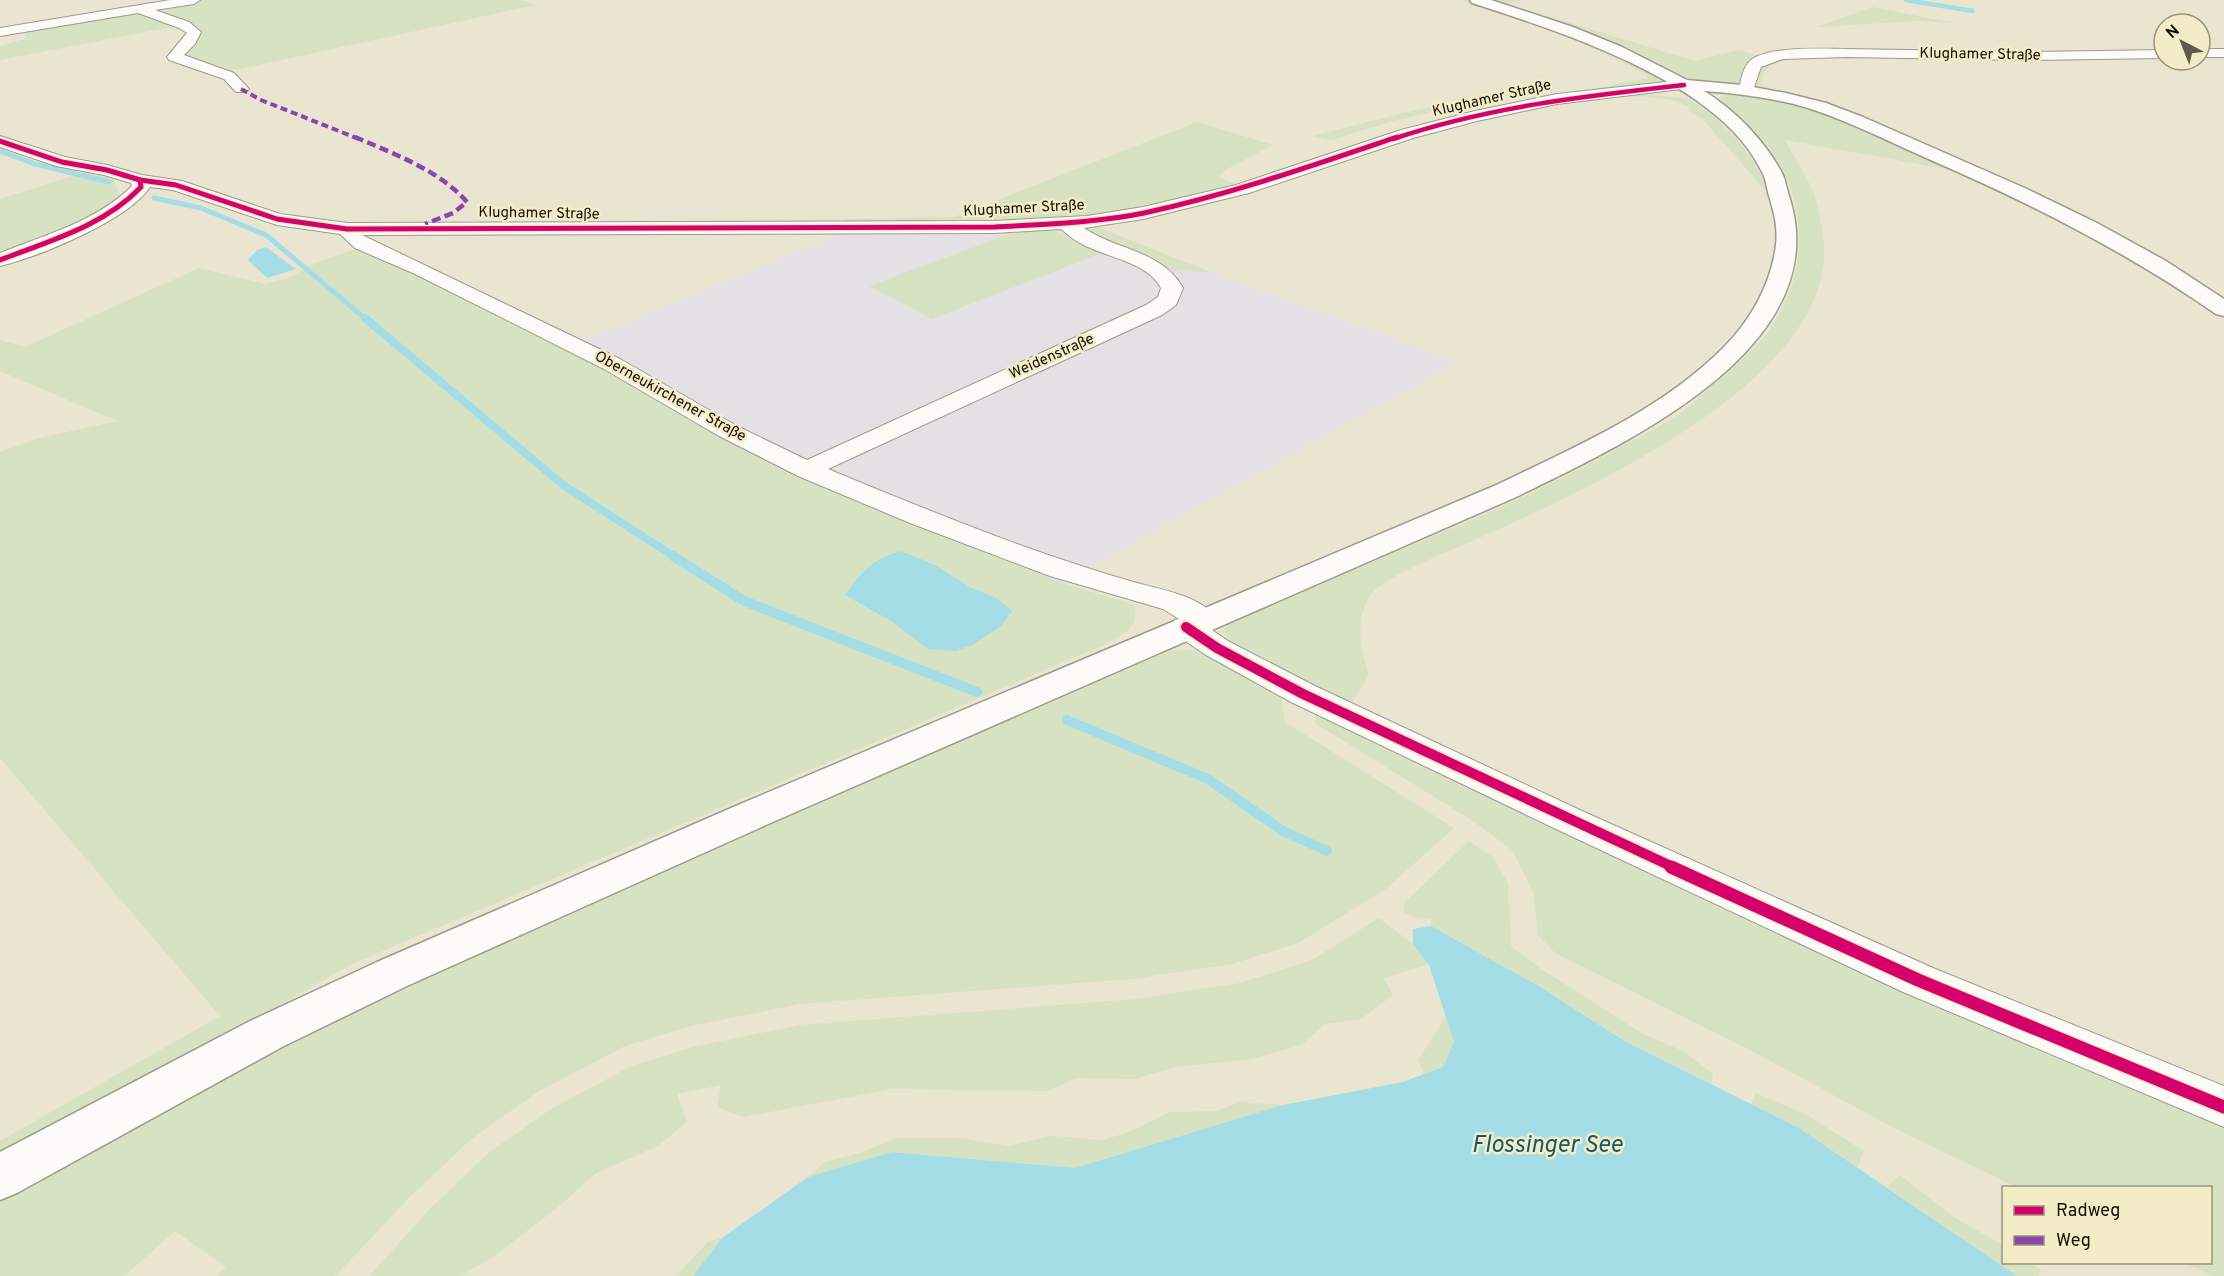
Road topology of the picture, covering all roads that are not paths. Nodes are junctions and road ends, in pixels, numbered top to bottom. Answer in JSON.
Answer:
{"nodes":[{"id":1,"x":194,"y":0,"type":"edge"},
{"id":2,"x":1477,"y":0,"type":"edge"},
{"id":3,"x":139,"y":9,"type":"junction"},
{"id":4,"x":0,"y":32,"type":"edge"},
{"id":5,"x":2152,"y":54,"type":"edge"},
{"id":6,"x":241,"y":90,"type":"dead end"},
{"id":7,"x":1691,"y":90,"type":"junction"},
{"id":8,"x":1747,"y":90,"type":"junction"},
{"id":9,"x":0,"y":141,"type":"edge"},
{"id":10,"x":140,"y":180,"type":"junction"},
{"id":11,"x":1066,"y":224,"type":"junction"},
{"id":12,"x":347,"y":229,"type":"junction"},
{"id":13,"x":0,"y":260,"type":"edge"},
{"id":14,"x":2224,"y":309,"type":"edge"},
{"id":15,"x":807,"y":470,"type":"junction"},
{"id":16,"x":1195,"y":623,"type":"junction"},
{"id":17,"x":2224,"y":1107,"type":"edge"},
{"id":18,"x":0,"y":1177,"type":"edge"}],
"edges":[{"from":1,"to":3,"type":"street"},
{"from":2,"to":7,"type":"main road"},
{"from":3,"to":4,"type":"street"},
{"from":3,"to":6,"type":"street"},
{"from":5,"to":8,"type":"street","name":"Klughamer Straße"},
{"from":7,"to":8,"type":"main road"},
{"from":7,"to":11,"type":"street","name":"Klughamer Straße"},
{"from":7,"to":16,"type":"main road"},
{"from":8,"to":14,"type":"main road"},
{"from":9,"to":10,"type":"street"},
{"from":10,"to":12,"type":"street"},
{"from":10,"to":13,"type":"street"},
{"from":11,"to":12,"type":"street","name":"Klughamer Straße"},
{"from":11,"to":15,"type":"street","name":"Weidenstraße"},
{"from":12,"to":15,"type":"street","name":"Oberneukirchener Straße"},
{"from":15,"to":16,"type":"street","name":"Oberneukirchener Straße"},
{"from":16,"to":17,"type":"street","name":"Oberneukirchener Straße"},
{"from":16,"to":18,"type":"main road"}]}
